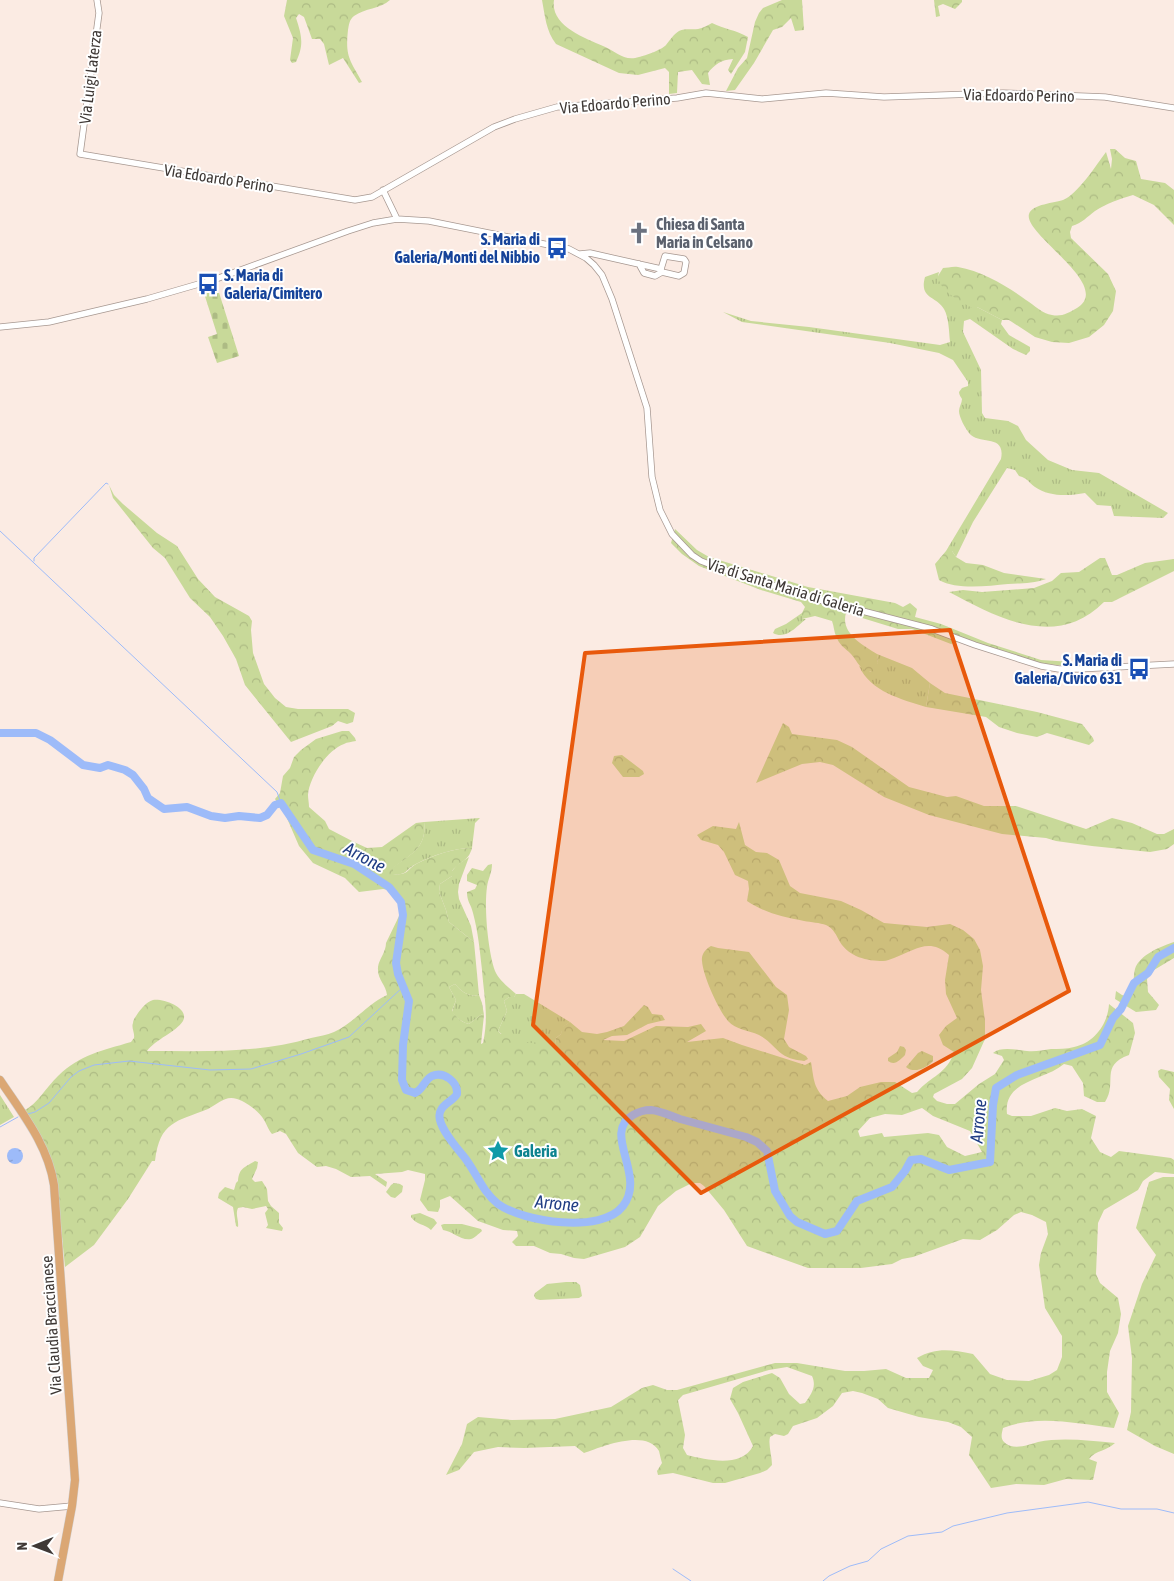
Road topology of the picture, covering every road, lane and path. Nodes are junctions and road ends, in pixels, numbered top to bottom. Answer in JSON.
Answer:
{"nodes":[{"id":1,"x":97,"y":0,"type":"edge"},
{"id":2,"x":1174,"y":108,"type":"edge"},
{"id":3,"x":80,"y":154,"type":"joint"},
{"id":4,"x":383,"y":190,"type":"junction"},
{"id":5,"x":397,"y":219,"type":"junction"},
{"id":6,"x":580,"y":254,"type":"junction"},
{"id":7,"x":662,"y":270,"type":"dead end"},
{"id":8,"x":0,"y":327,"type":"edge"},
{"id":9,"x":1174,"y":664,"type":"edge"},
{"id":10,"x":0,"y":1080,"type":"edge"},
{"id":11,"x":0,"y":1503,"type":"edge"},
{"id":12,"x":72,"y":1506,"type":"junction"},
{"id":13,"x":58,"y":1581,"type":"edge"}],
"edges":[{"from":1,"to":3,"type":"street","name":"Via Luigi Laterza"},
{"from":2,"to":4,"type":"street","name":"Via Edoardo Perino"},
{"from":3,"to":4,"type":"street","name":"Via Edoardo Perino"},
{"from":4,"to":5,"type":"street"},
{"from":5,"to":6,"type":"street","name":"Via di Santa Maria di Galeria"},
{"from":5,"to":8,"type":"street","name":"Via di Santa Maria di Galeria"},
{"from":6,"to":7,"type":"street"},
{"from":6,"to":9,"type":"street","name":"Via di Santa Maria di Galeria"},
{"from":10,"to":12,"type":"main road","name":"Via Claudia Braccianese"},
{"from":11,"to":12,"type":"street"},
{"from":12,"to":13,"type":"main road","name":"Via Claudia Braccianese"}]}
